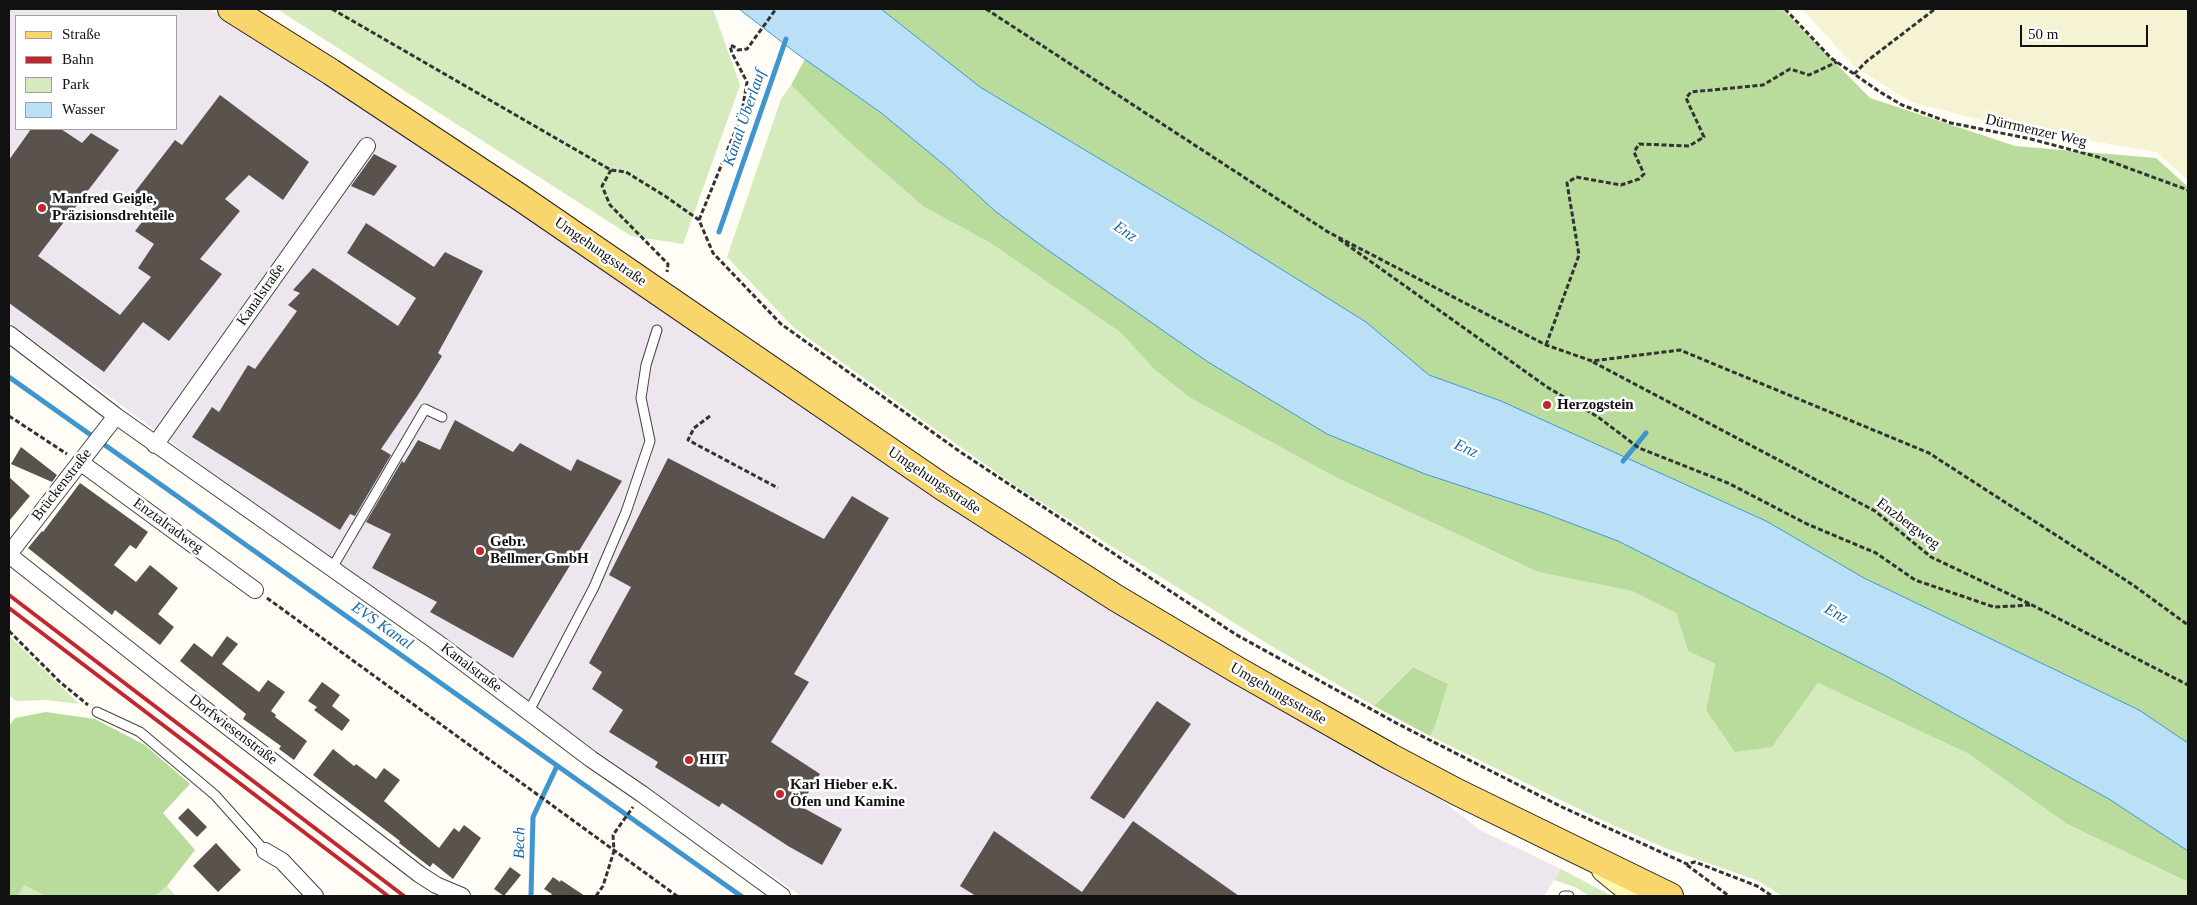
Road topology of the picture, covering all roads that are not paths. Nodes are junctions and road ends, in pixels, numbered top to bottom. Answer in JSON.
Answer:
{"nodes":[{"id":1,"x":231,"y":9,"type":"edge"},
{"id":2,"x":367,"y":146,"type":"dead end"},
{"id":3,"x":657,"y":330,"type":"dead end"},
{"id":4,"x":9,"y":334,"type":"edge"},
{"id":5,"x":442,"y":417,"type":"dead end"},
{"id":6,"x":113,"y":419,"type":"junction"},
{"id":7,"x":155,"y":445,"type":"junction"},
{"id":8,"x":82,"y":459,"type":"junction"},
{"id":9,"x":9,"y":554,"type":"edge"},
{"id":10,"x":332,"y":568,"type":"junction"},
{"id":11,"x":255,"y":590,"type":"road end"},
{"id":12,"x":529,"y":711,"type":"junction"},
{"id":13,"x":96,"y":712,"type":"road end"},
{"id":14,"x":265,"y":850,"type":"joint"},
{"id":15,"x":1587,"y":857,"type":"junction"},
{"id":16,"x":315,"y":896,"type":"edge"},
{"id":17,"x":462,"y":896,"type":"edge"},
{"id":18,"x":782,"y":896,"type":"edge"},
{"id":19,"x":1565,"y":896,"type":"edge"},
{"id":20,"x":1570,"y":896,"type":"edge"},
{"id":21,"x":1636,"y":896,"type":"edge"},
{"id":22,"x":1670,"y":896,"type":"edge"}],
"edges":[{"from":1,"to":15,"type":"main road","name":"Umgehungsstraße"},
{"from":2,"to":7,"type":"street","name":"Kanalstraße"},
{"from":3,"to":12,"type":"lane"},
{"from":4,"to":6,"type":"street","name":"Kanalstraße"},
{"from":5,"to":10,"type":"lane"},
{"from":6,"to":7,"type":"street","name":"Kanalstraße"},
{"from":6,"to":8,"type":"street","name":"Brückenstraße"},
{"from":7,"to":10,"type":"street","name":"Kanalstraße"},
{"from":8,"to":9,"type":"street","name":"Brückenstraße"},
{"from":8,"to":11,"type":"street","name":"Enztalradweg"},
{"from":9,"to":17,"type":"street","name":"Dorfwiesenstraße"},
{"from":10,"to":12,"type":"street","name":"Kanalstraße"},
{"from":12,"to":18,"type":"street","name":"Kanalstraße"},
{"from":13,"to":14,"type":"lane"},
{"from":14,"to":16,"type":"street"},
{"from":15,"to":21,"type":"main road"},
{"from":15,"to":22,"type":"main road","name":"Umgehungsstraße"},
{"from":19,"to":20,"type":"lane"}]}
